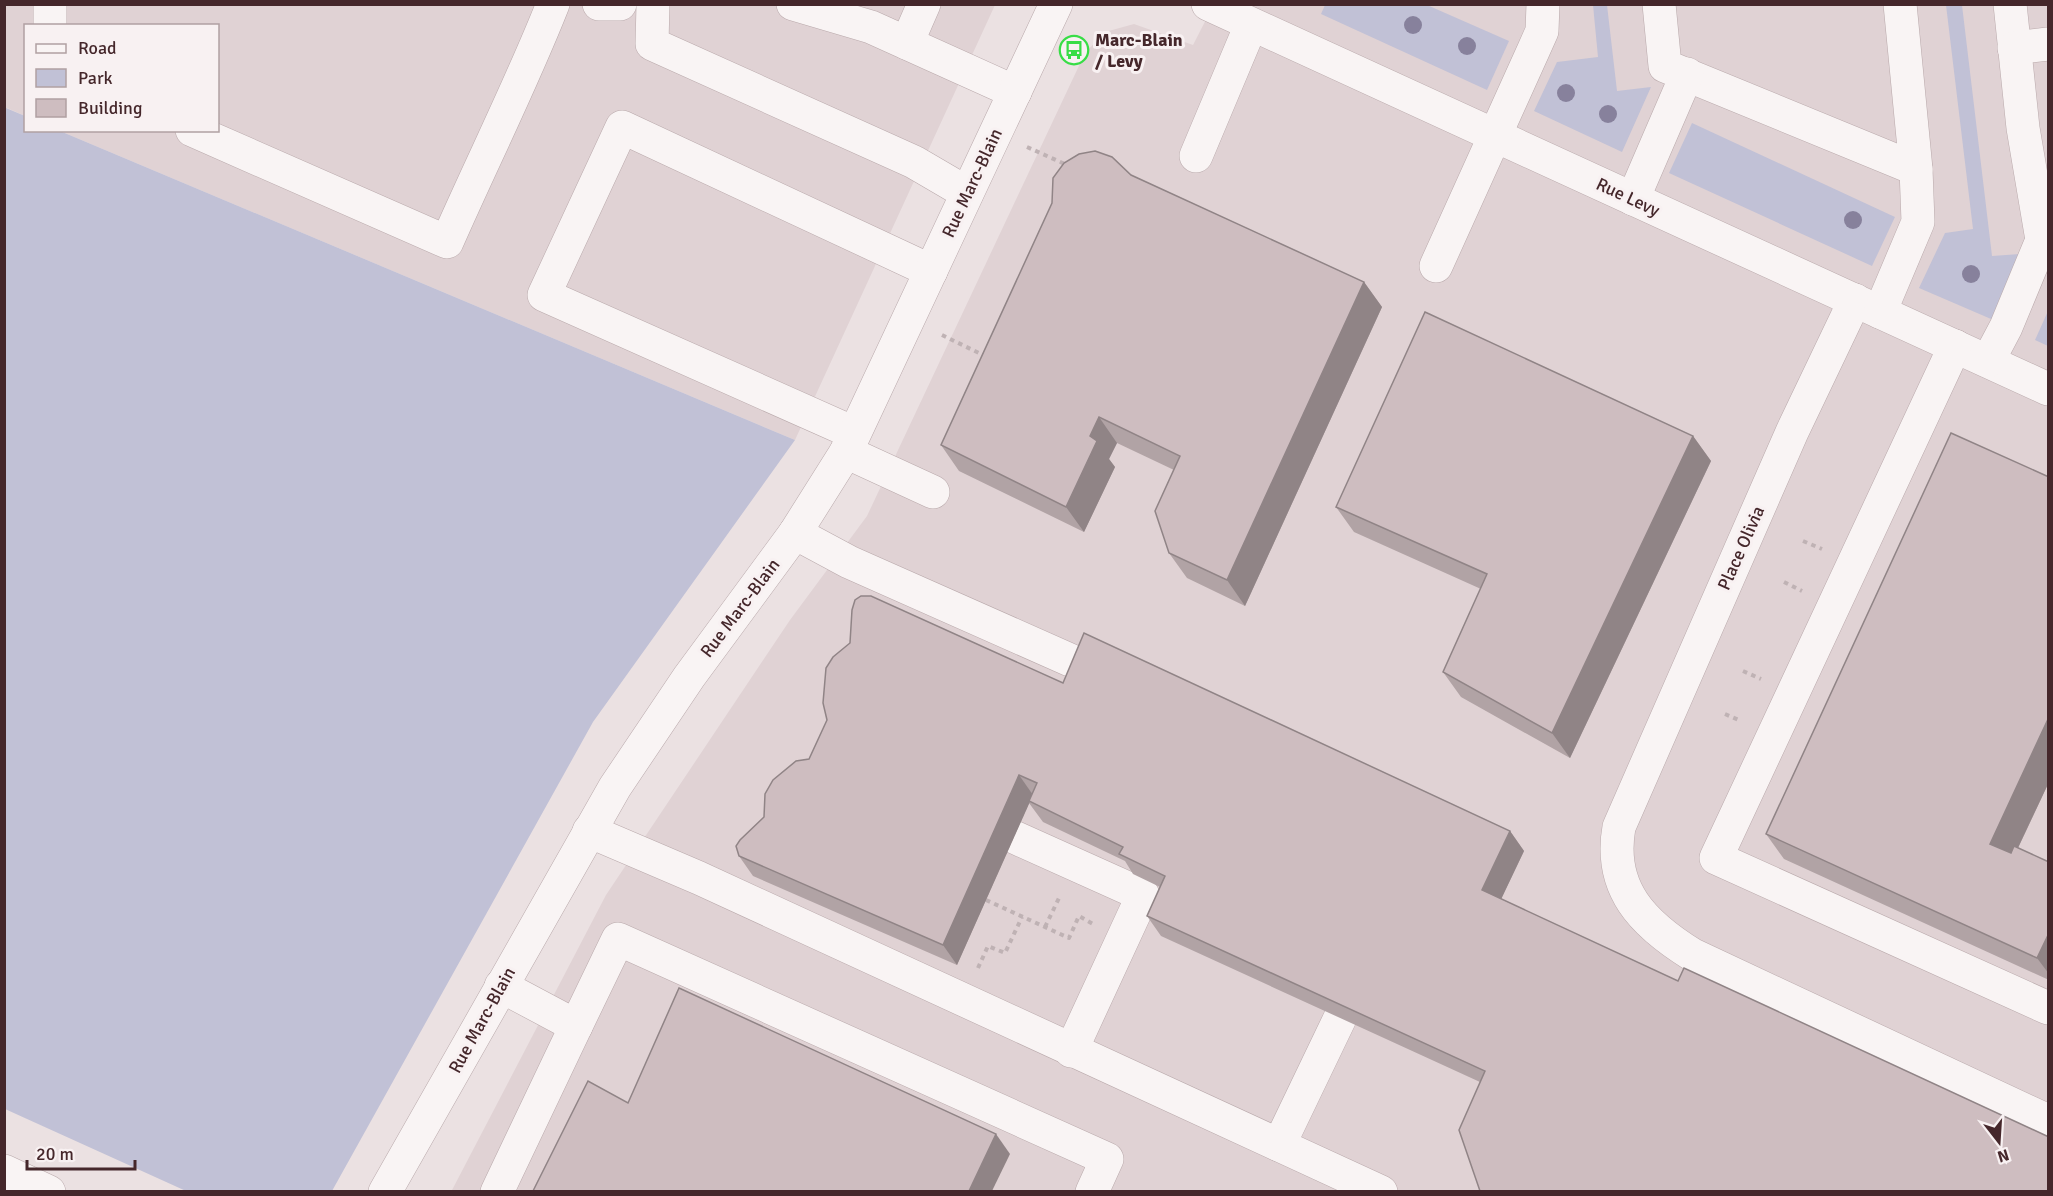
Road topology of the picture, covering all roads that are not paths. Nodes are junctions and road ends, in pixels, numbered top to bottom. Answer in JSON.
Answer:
{"nodes":[{"id":1,"x":50,"y":4,"type":"edge"},
{"id":2,"x":553,"y":4,"type":"edge"},
{"id":3,"x":599,"y":4,"type":"edge"},
{"id":4,"x":620,"y":4,"type":"edge"},
{"id":5,"x":653,"y":4,"type":"edge"},
{"id":6,"x":793,"y":4,"type":"edge"},
{"id":7,"x":924,"y":4,"type":"edge"},
{"id":8,"x":1056,"y":4,"type":"edge"},
{"id":9,"x":1208,"y":4,"type":"edge"},
{"id":10,"x":1543,"y":4,"type":"edge"},
{"id":11,"x":1659,"y":4,"type":"edge"},
{"id":12,"x":1900,"y":4,"type":"edge"},
{"id":13,"x":2010,"y":4,"type":"edge"},
{"id":14,"x":1261,"y":19,"type":"edge"},
{"id":15,"x":50,"y":24,"type":"edge"},
{"id":16,"x":907,"y":43,"type":"junction"},
{"id":17,"x":2049,"y":44,"type":"edge"},
{"id":18,"x":2014,"y":48,"type":"junction"},
{"id":19,"x":1687,"y":74,"type":"junction"},
{"id":20,"x":1015,"y":92,"type":"junction"},
{"id":21,"x":197,"y":132,"type":"edge"},
{"id":22,"x":1496,"y":136,"type":"junction"},
{"id":23,"x":1196,"y":156,"type":"dead end"},
{"id":24,"x":1916,"y":169,"type":"junction"},
{"id":25,"x":967,"y":193,"type":"junction"},
{"id":26,"x":1633,"y":199,"type":"junction"},
{"id":27,"x":2045,"y":241,"type":"edge"},
{"id":28,"x":1436,"y":266,"type":"dead end"},
{"id":29,"x":931,"y":271,"type":"junction"},
{"id":30,"x":1867,"y":306,"type":"junction"},
{"id":31,"x":1955,"y":346,"type":"junction"},
{"id":32,"x":1988,"y":360,"type":"junction"},
{"id":33,"x":2049,"y":389,"type":"edge"},
{"id":34,"x":850,"y":442,"type":"junction"},
{"id":35,"x":933,"y":492,"type":"dead end"},
{"id":36,"x":795,"y":533,"type":"junction"},
{"id":37,"x":1070,"y":660,"type":"edge"},
{"id":38,"x":590,"y":831,"type":"junction"},
{"id":39,"x":1014,"y":837,"type":"dead end"},
{"id":40,"x":501,"y":986,"type":"junction"},
{"id":41,"x":2049,"y":1008,"type":"edge"},
{"id":42,"x":1340,"y":1018,"type":"edge"},
{"id":43,"x":576,"y":1026,"type":"junction"},
{"id":44,"x":1071,"y":1051,"type":"junction"},
{"id":45,"x":2049,"y":1121,"type":"edge"},
{"id":46,"x":1279,"y":1145,"type":"junction"},
{"id":47,"x":4,"y":1171,"type":"edge"},
{"id":48,"x":49,"y":1191,"type":"edge"},
{"id":49,"x":385,"y":1191,"type":"edge"},
{"id":50,"x":497,"y":1191,"type":"edge"},
{"id":51,"x":1092,"y":1191,"type":"edge"},
{"id":52,"x":1381,"y":1191,"type":"edge"}],
"edges":[{"from":1,"to":15,"type":"street"},
{"from":2,"to":21,"type":"street"},
{"from":3,"to":4,"type":"street"},
{"from":5,"to":25,"type":"street"},
{"from":6,"to":16,"type":"street"},
{"from":7,"to":16,"type":"street"},
{"from":8,"to":20,"type":"street","name":"Rue Marc-Blain"},
{"from":9,"to":14,"type":"street","name":"Rue Levy"},
{"from":10,"to":22,"type":"street"},
{"from":11,"to":19,"type":"street"},
{"from":12,"to":24,"type":"street","name":"Place Olivia"},
{"from":13,"to":18,"type":"street"},
{"from":14,"to":22,"type":"street","name":"Rue Levy"},
{"from":14,"to":23,"type":"street"},
{"from":16,"to":20,"type":"street"},
{"from":17,"to":18,"type":"street"},
{"from":18,"to":27,"type":"street"},
{"from":19,"to":24,"type":"street"},
{"from":19,"to":26,"type":"street"},
{"from":20,"to":25,"type":"street","name":"Rue Marc-Blain"},
{"from":22,"to":26,"type":"street","name":"Rue Levy"},
{"from":22,"to":28,"type":"street"},
{"from":24,"to":30,"type":"street","name":"Place Olivia"},
{"from":25,"to":29,"type":"street","name":"Rue Marc-Blain"},
{"from":26,"to":30,"type":"street","name":"Rue Levy"},
{"from":27,"to":32,"type":"street"},
{"from":29,"to":34,"type":"street","name":"Rue Marc-Blain"},
{"from":29,"to":34,"type":"street"},
{"from":30,"to":31,"type":"street","name":"Rue Levy"},
{"from":30,"to":45,"type":"street","name":"Place Olivia"},
{"from":31,"to":32,"type":"street","name":"Rue Levy"},
{"from":31,"to":41,"type":"street"},
{"from":32,"to":33,"type":"street","name":"Rue Levy"},
{"from":34,"to":35,"type":"street"},
{"from":34,"to":36,"type":"street","name":"Rue Marc-Blain"},
{"from":36,"to":37,"type":"street"},
{"from":36,"to":38,"type":"street","name":"Rue Marc-Blain"},
{"from":38,"to":40,"type":"street","name":"Rue Marc-Blain"},
{"from":38,"to":44,"type":"street"},
{"from":39,"to":44,"type":"street"},
{"from":40,"to":43,"type":"street"},
{"from":40,"to":49,"type":"street","name":"Rue Marc-Blain"},
{"from":42,"to":46,"type":"street"},
{"from":43,"to":50,"type":"street"},
{"from":43,"to":51,"type":"street"},
{"from":44,"to":46,"type":"street"},
{"from":46,"to":52,"type":"street"},
{"from":47,"to":48,"type":"street"}]}
